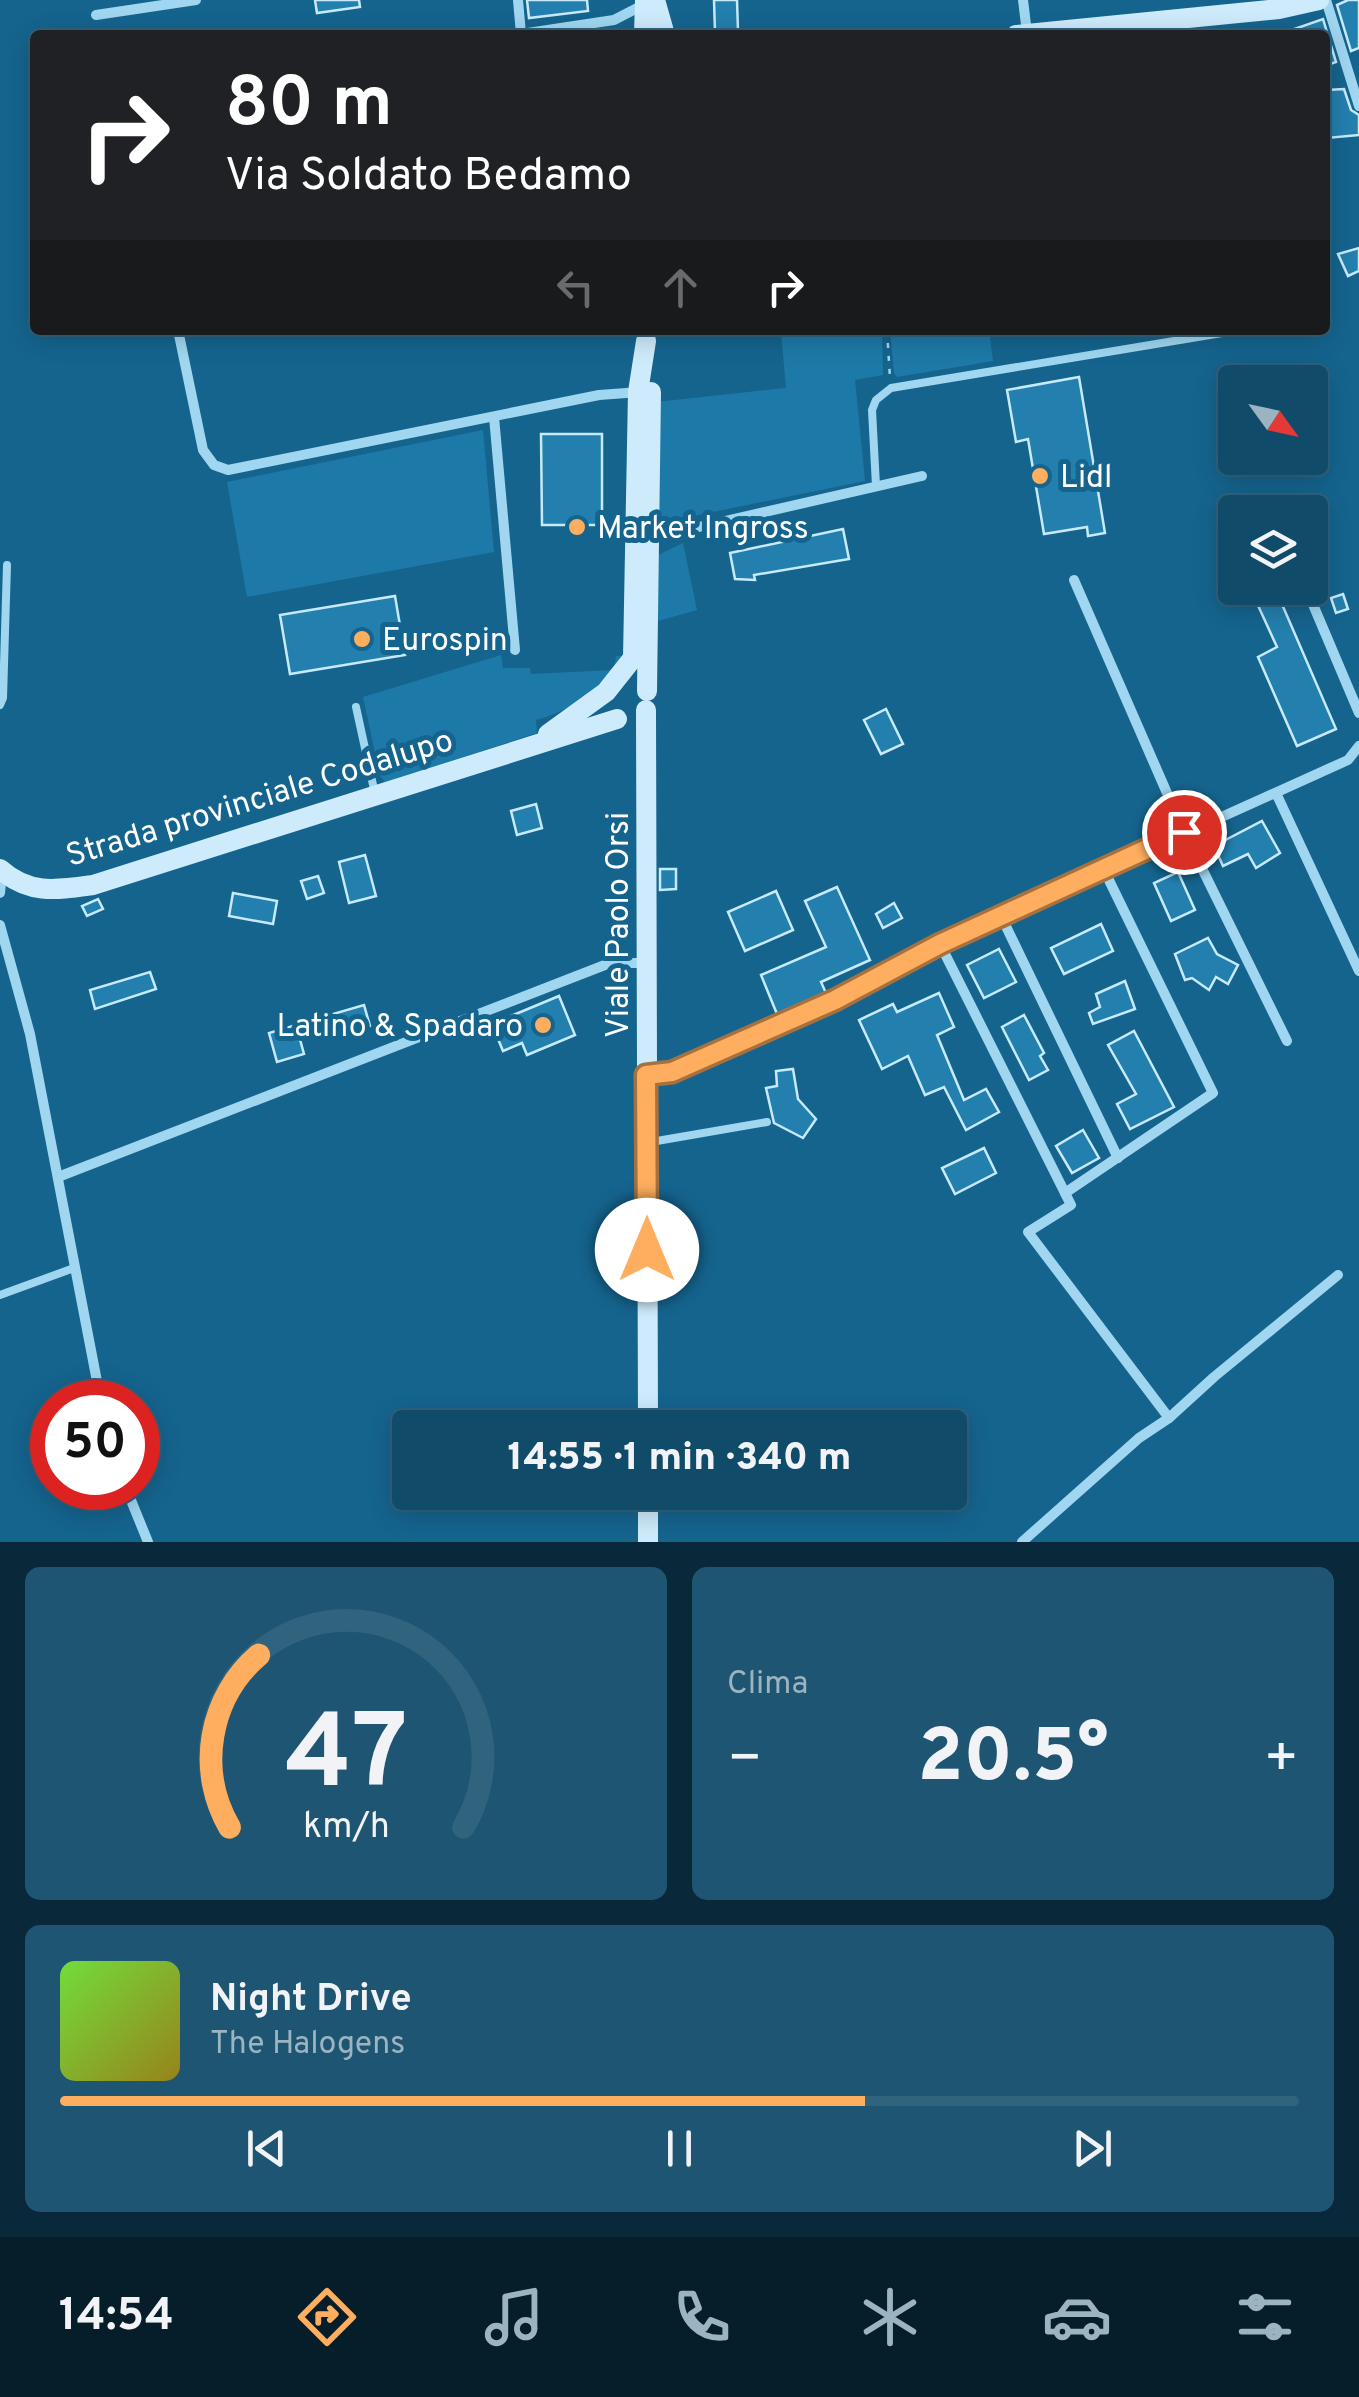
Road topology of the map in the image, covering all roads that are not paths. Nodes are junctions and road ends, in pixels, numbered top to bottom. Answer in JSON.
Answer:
{"nodes":[{"id":1,"x":196,"y":0,"type":"edge"},
{"id":2,"x":518,"y":0,"type":"edge"},
{"id":3,"x":1024,"y":0,"type":"edge"},
{"id":4,"x":1323,"y":0,"type":"edge"},
{"id":5,"x":648,"y":1,"type":"edge"},
{"id":6,"x":96,"y":15,"type":"dead end"},
{"id":7,"x":614,"y":20,"type":"junction"},
{"id":8,"x":521,"y":30,"type":"edge"},
{"id":9,"x":548,"y":30,"type":"edge"},
{"id":10,"x":642,"y":30,"type":"edge"},
{"id":11,"x":651,"y":30,"type":"edge"},
{"id":12,"x":1027,"y":30,"type":"edge"},
{"id":13,"x":1069,"y":30,"type":"edge"},
{"id":14,"x":1354,"y":68,"type":"edge"},
{"id":15,"x":1359,"y":106,"type":"edge"},
{"id":16,"x":179,"y":335,"type":"edge"},
{"id":17,"x":1210,"y":335,"type":"edge"},
{"id":18,"x":646,"y":336,"type":"edge"},
{"id":19,"x":644,"y":392,"type":"junction"},
{"id":20,"x":494,"y":416,"type":"junction"},
{"id":21,"x":636,"y":460,"type":"junction"},
{"id":22,"x":922,"y":476,"type":"dead end"},
{"id":23,"x":876,"y":486,"type":"junction"},
{"id":24,"x":651,"y":538,"type":"junction"},
{"id":25,"x":8,"y":565,"type":"dead end"},
{"id":26,"x":1074,"y":580,"type":"dead end"},
{"id":27,"x":1313,"y":605,"type":"edge"},
{"id":28,"x":634,"y":631,"type":"junction"},
{"id":29,"x":515,"y":650,"type":"dead end"},
{"id":30,"x":612,"y":686,"type":"junction"},
{"id":31,"x":647,"y":700,"type":"junction"},
{"id":32,"x":0,"y":705,"type":"edge"},
{"id":33,"x":356,"y":707,"type":"dead end"},
{"id":34,"x":1359,"y":713,"type":"edge"},
{"id":35,"x":619,"y":720,"type":"junction"},
{"id":36,"x":538,"y":742,"type":"junction"},
{"id":37,"x":1359,"y":746,"type":"edge"},
{"id":38,"x":648,"y":782,"type":"junction"},
{"id":39,"x":1276,"y":793,"type":"junction"},
{"id":40,"x":375,"y":794,"type":"junction"},
{"id":41,"x":1184,"y":832,"type":"junction"},
{"id":42,"x":1104,"y":870,"type":"junction"},
{"id":43,"x":1,"y":878,"type":"edge"},
{"id":44,"x":1002,"y":916,"type":"junction"},
{"id":45,"x":0,"y":925,"type":"edge"},
{"id":46,"x":940,"y":944,"type":"junction"},
{"id":47,"x":647,"y":963,"type":"junction"},
{"id":48,"x":1359,"y":971,"type":"edge"},
{"id":49,"x":1287,"y":1041,"type":"dead end"},
{"id":50,"x":646,"y":1075,"type":"junction"},
{"id":51,"x":767,"y":1122,"type":"dead end"},
{"id":52,"x":646,"y":1143,"type":"junction"},
{"id":53,"x":1118,"y":1158,"type":"junction"},
{"id":54,"x":58,"y":1176,"type":"junction"},
{"id":55,"x":1065,"y":1193,"type":"junction"},
{"id":56,"x":74,"y":1268,"type":"junction"},
{"id":57,"x":1338,"y":1275,"type":"dead end"},
{"id":58,"x":0,"y":1295,"type":"edge"},
{"id":59,"x":97,"y":1380,"type":"edge"},
{"id":60,"x":648,"y":1410,"type":"edge"},
{"id":61,"x":1170,"y":1418,"type":"junction"},
{"id":62,"x":135,"y":1510,"type":"edge"},
{"id":63,"x":648,"y":1510,"type":"edge"},
{"id":64,"x":148,"y":1542,"type":"edge"},
{"id":65,"x":648,"y":1542,"type":"edge"},
{"id":66,"x":1022,"y":1542,"type":"edge"}],
"edges":[{"from":1,"to":6,"type":"street"},
{"from":2,"to":8,"type":"street"},
{"from":3,"to":12,"type":"street"},
{"from":4,"to":13,"type":"main road"},
{"from":4,"to":14,"type":"street"},
{"from":5,"to":7,"type":"street"},
{"from":5,"to":11,"type":"main road"},
{"from":7,"to":9,"type":"street"},
{"from":7,"to":10,"type":"street"},
{"from":14,"to":15,"type":"street"},
{"from":16,"to":20,"type":"street"},
{"from":17,"to":23,"type":"lane"},
{"from":18,"to":19,"type":"main road"},
{"from":19,"to":20,"type":"street"},
{"from":19,"to":21,"type":"main road"},
{"from":19,"to":24,"type":"main road"},
{"from":20,"to":29,"type":"street"},
{"from":21,"to":24,"type":"street"},
{"from":21,"to":28,"type":"main road"},
{"from":22,"to":23,"type":"street"},
{"from":23,"to":24,"type":"street"},
{"from":24,"to":28,"type":"street"},
{"from":24,"to":31,"type":"main road"},
{"from":25,"to":32,"type":"lane"},
{"from":26,"to":41,"type":"street"},
{"from":27,"to":34,"type":"street"},
{"from":28,"to":30,"type":"main road"},
{"from":30,"to":31,"type":"main road"},
{"from":30,"to":35,"type":"main road"},
{"from":30,"to":36,"type":"main road"},
{"from":31,"to":35,"type":"main road"},
{"from":31,"to":38,"type":"main road","name":"Viale Paolo Orsi"},
{"from":33,"to":40,"type":"lane"},
{"from":35,"to":36,"type":"main road","name":"Strada provinciale Codalupo"},
{"from":35,"to":38,"type":"main road"},
{"from":36,"to":40,"type":"main road","name":"Strada provinciale Codalupo"},
{"from":37,"to":39,"type":"street"},
{"from":38,"to":47,"type":"main road","name":"Viale Paolo Orsi"},
{"from":39,"to":41,"type":"street"},
{"from":39,"to":48,"type":"street"},
{"from":40,"to":43,"type":"main road","name":"Strada provinciale Codalupo"},
{"from":41,"to":42,"type":"street"},
{"from":41,"to":49,"type":"street"},
{"from":42,"to":44,"type":"street"},
{"from":42,"to":53,"type":"street"},
{"from":44,"to":46,"type":"street"},
{"from":44,"to":53,"type":"street"},
{"from":45,"to":54,"type":"street"},
{"from":46,"to":50,"type":"street"},
{"from":46,"to":55,"type":"street"},
{"from":47,"to":50,"type":"main road","name":"Viale Paolo Orsi"},
{"from":47,"to":54,"type":"street"},
{"from":50,"to":52,"type":"main road","name":"Viale Paolo Orsi"},
{"from":51,"to":52,"type":"lane"},
{"from":52,"to":60,"type":"main road","name":"Viale Paolo Orsi"},
{"from":53,"to":55,"type":"street"},
{"from":54,"to":56,"type":"street"},
{"from":55,"to":61,"type":"street"},
{"from":56,"to":58,"type":"lane"},
{"from":56,"to":59,"type":"street"},
{"from":57,"to":61,"type":"street"},
{"from":61,"to":66,"type":"street"},
{"from":62,"to":64,"type":"street"},
{"from":63,"to":65,"type":"main road"}]}
